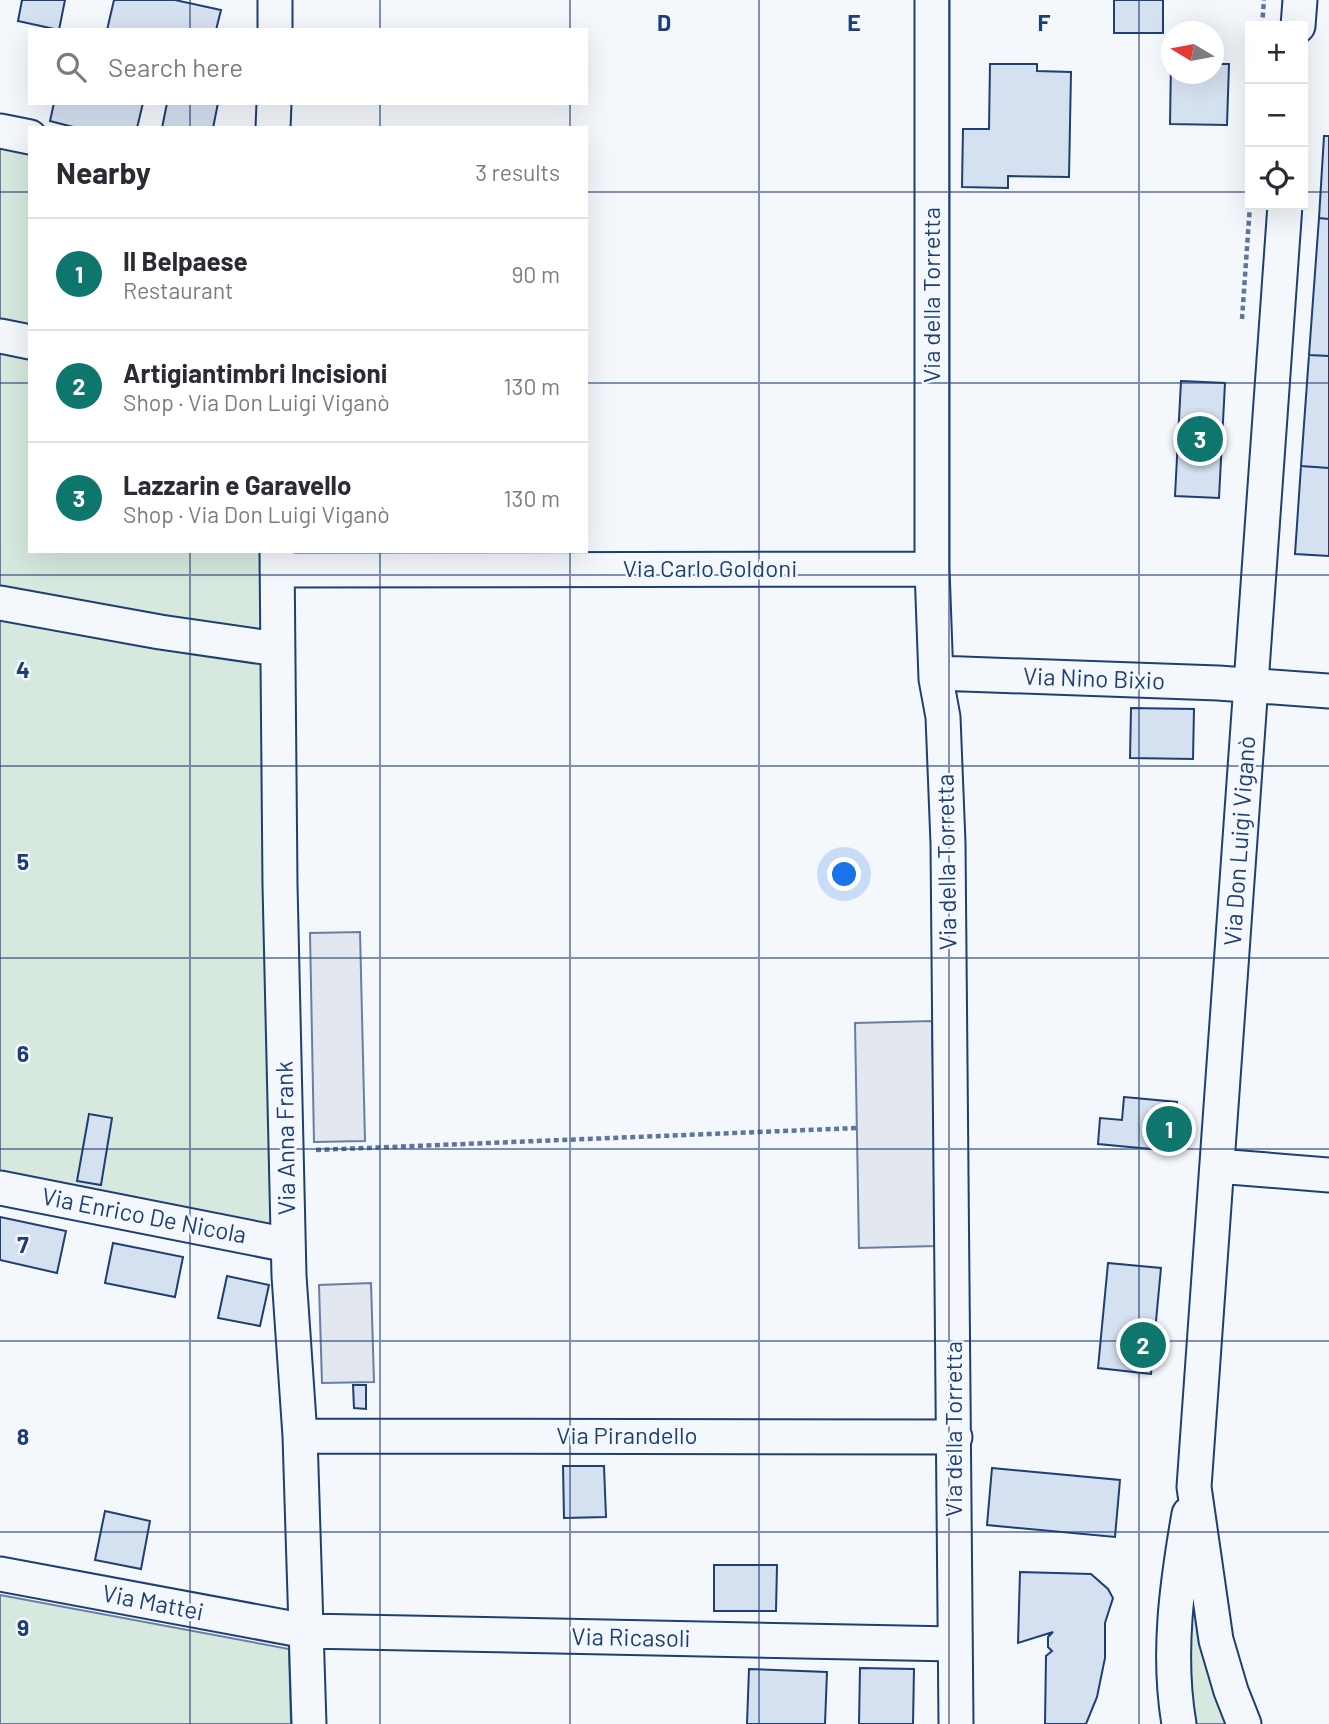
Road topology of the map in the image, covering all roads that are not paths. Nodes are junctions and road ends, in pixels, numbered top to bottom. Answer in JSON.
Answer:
{"nodes":[{"id":1,"x":275,"y":0,"type":"edge"},
{"id":2,"x":932,"y":0,"type":"edge"},
{"id":3,"x":1300,"y":0,"type":"edge"},
{"id":4,"x":1298,"y":21,"type":"edge"},
{"id":5,"x":275,"y":28,"type":"edge"},
{"id":6,"x":274,"y":105,"type":"edge"},
{"id":7,"x":274,"y":126,"type":"edge"},
{"id":8,"x":0,"y":131,"type":"edge"},
{"id":9,"x":28,"y":138,"type":"edge"},
{"id":10,"x":1285,"y":210,"type":"edge"},
{"id":11,"x":0,"y":336,"type":"edge"},
{"id":12,"x":28,"y":342,"type":"edge"},
{"id":13,"x":277,"y":561,"type":"edge"},
{"id":14,"x":932,"y":569,"type":"junction"},
{"id":15,"x":0,"y":603,"type":"edge"},
{"id":16,"x":277,"y":649,"type":"junction"},
{"id":17,"x":936,"y":673,"type":"junction"},
{"id":18,"x":1251,"y":687,"type":"junction"},
{"id":19,"x":1329,"y":691,"type":"edge"},
{"id":20,"x":1217,"y":1166,"type":"junction"},
{"id":21,"x":1329,"y":1175,"type":"edge"},
{"id":22,"x":0,"y":1188,"type":"edge"},
{"id":23,"x":288,"y":1245,"type":"junction"},
{"id":24,"x":300,"y":1436,"type":"junction"},
{"id":25,"x":955,"y":1437,"type":"junction"},
{"id":26,"x":1194,"y":1476,"type":"junction"},
{"id":27,"x":0,"y":1574,"type":"edge"},
{"id":28,"x":306,"y":1631,"type":"junction"},
{"id":29,"x":955,"y":1644,"type":"junction"},
{"id":30,"x":309,"y":1724,"type":"edge"},
{"id":31,"x":956,"y":1724,"type":"edge"},
{"id":32,"x":1179,"y":1724,"type":"edge"},
{"id":33,"x":1244,"y":1724,"type":"edge"}],
"edges":[{"from":1,"to":5,"type":"street"},
{"from":2,"to":14,"type":"street","name":"Via della Torretta"},
{"from":3,"to":4,"type":"street"},
{"from":6,"to":7,"type":"street"},
{"from":8,"to":9,"type":"street"},
{"from":10,"to":18,"type":"street","name":"Via Don Luigi Viganò"},
{"from":11,"to":12,"type":"street"},
{"from":13,"to":14,"type":"street","name":"Via Carlo Goldoni"},
{"from":13,"to":16,"type":"street","name":"Via Anna Frank"},
{"from":14,"to":17,"type":"street","name":"Via della Torretta"},
{"from":15,"to":16,"type":"street"},
{"from":16,"to":23,"type":"street","name":"Via Anna Frank"},
{"from":17,"to":18,"type":"street","name":"Via Nino Bixio"},
{"from":17,"to":25,"type":"street","name":"Via della Torretta"},
{"from":18,"to":19,"type":"street","name":"Via Nino Bixio"},
{"from":18,"to":20,"type":"street","name":"Via Don Luigi Viganò"},
{"from":20,"to":21,"type":"street"},
{"from":20,"to":26,"type":"street","name":"Via Don Luigi Viganò"},
{"from":22,"to":23,"type":"street","name":"Via Enrico De Nicola"},
{"from":23,"to":24,"type":"street","name":"Via Anna Frank"},
{"from":24,"to":25,"type":"street","name":"Via Pirandello"},
{"from":24,"to":28,"type":"street","name":"Via Anna Frank"},
{"from":25,"to":29,"type":"street","name":"Via della Torretta"},
{"from":26,"to":32,"type":"street","name":"Via Don Luigi Viganò"},
{"from":26,"to":33,"type":"street","name":"Via Don Luigi Viganò"},
{"from":27,"to":28,"type":"street","name":"Via Mattei"},
{"from":28,"to":29,"type":"street","name":"Via Ricasoli"},
{"from":28,"to":30,"type":"street","name":"Via Anna Frank"},
{"from":29,"to":31,"type":"street","name":"Via della Torretta"}]}
